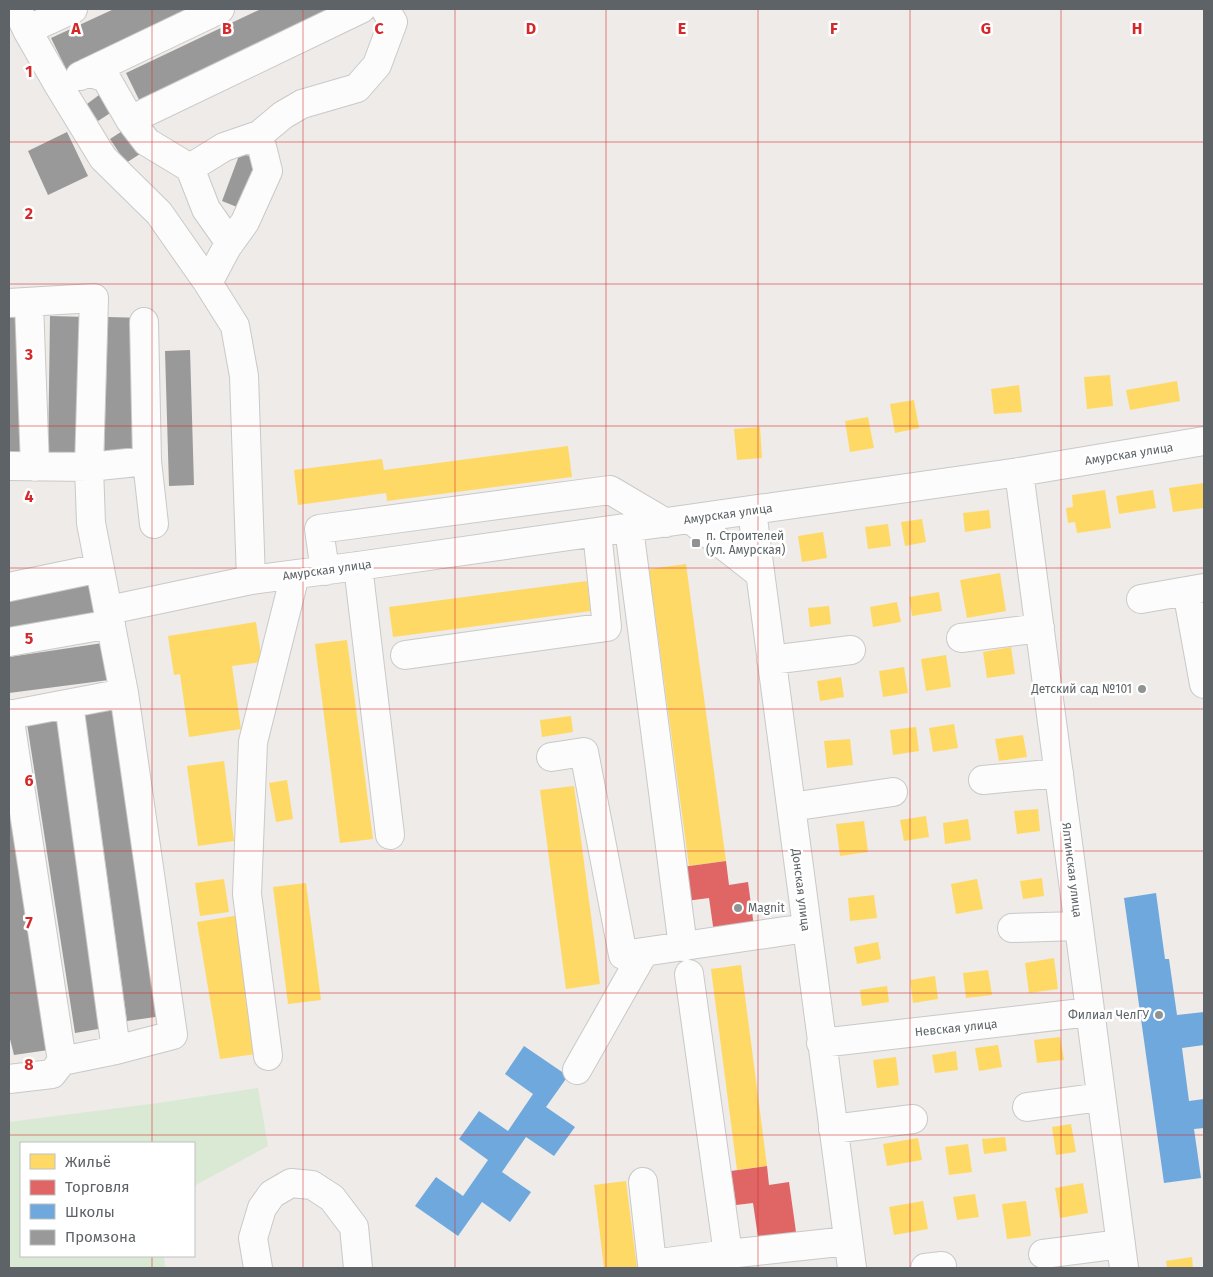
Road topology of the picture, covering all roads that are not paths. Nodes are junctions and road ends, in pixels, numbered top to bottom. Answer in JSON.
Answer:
{"nodes":[{"id":1,"x":73,"y":9,"type":"edge"},
{"id":2,"x":220,"y":9,"type":"edge"},
{"id":3,"x":362,"y":9,"type":"edge"},
{"id":4,"x":385,"y":9,"type":"edge"},
{"id":5,"x":22,"y":20,"type":"edge"},
{"id":6,"x":88,"y":72,"type":"junction"},
{"id":7,"x":59,"y":86,"type":"junction"},
{"id":8,"x":130,"y":120,"type":"junction"},
{"id":9,"x":259,"y":135,"type":"junction"},
{"id":10,"x":190,"y":168,"type":"junction"},
{"id":11,"x":230,"y":243,"type":"junction"},
{"id":12,"x":208,"y":283,"type":"junction"},
{"id":13,"x":19,"y":303,"type":"edge"},
{"id":14,"x":144,"y":322,"type":"dead end"},
{"id":15,"x":1204,"y":441,"type":"edge"},
{"id":16,"x":147,"y":461,"type":"junction"},
{"id":17,"x":22,"y":467,"type":"edge"},
{"id":18,"x":89,"y":467,"type":"junction"},
{"id":19,"x":1019,"y":472,"type":"junction"},
{"id":20,"x":752,"y":511,"type":"junction"},
{"id":21,"x":678,"y":521,"type":"junction"},
{"id":22,"x":154,"y":524,"type":"dead end"},
{"id":23,"x":629,"y":528,"type":"junction"},
{"id":24,"x":597,"y":532,"type":"junction"},
{"id":25,"x":358,"y":566,"type":"junction"},
{"id":26,"x":100,"y":568,"type":"junction"},
{"id":27,"x":325,"y":571,"type":"junction"},
{"id":28,"x":760,"y":574,"type":"junction"},
{"id":29,"x":295,"y":575,"type":"junction"},
{"id":30,"x":252,"y":580,"type":"junction"},
{"id":31,"x":9,"y":588,"type":"edge"},
{"id":32,"x":1196,"y":590,"type":"edge"},
{"id":33,"x":1141,"y":599,"type":"dead end"},
{"id":34,"x":110,"y":617,"type":"junction"},
{"id":35,"x":1040,"y":628,"type":"junction"},
{"id":36,"x":961,"y":638,"type":"dead end"},
{"id":37,"x":9,"y":642,"type":"edge"},
{"id":38,"x":851,"y":650,"type":"dead end"},
{"id":39,"x":405,"y":655,"type":"dead end"},
{"id":40,"x":771,"y":660,"type":"junction"},
{"id":41,"x":1204,"y":684,"type":"edge"},
{"id":42,"x":124,"y":693,"type":"junction"},
{"id":43,"x":69,"y":704,"type":"junction"},
{"id":44,"x":9,"y":714,"type":"edge"},
{"id":45,"x":551,"y":757,"type":"dead end"},
{"id":46,"x":1059,"y":773,"type":"junction"},
{"id":47,"x":983,"y":780,"type":"dead end"},
{"id":48,"x":893,"y":792,"type":"dead end"},
{"id":49,"x":791,"y":807,"type":"junction"},
{"id":50,"x":390,"y":835,"type":"dead end"},
{"id":51,"x":1079,"y":926,"type":"junction"},
{"id":52,"x":806,"y":928,"type":"junction"},
{"id":53,"x":1012,"y":928,"type":"dead end"},
{"id":54,"x":684,"y":947,"type":"junction"},
{"id":55,"x":644,"y":952,"type":"junction"},
{"id":56,"x":690,"y":974,"type":"dead end"},
{"id":57,"x":1090,"y":1012,"type":"junction"},
{"id":58,"x":821,"y":1043,"type":"junction"},
{"id":59,"x":116,"y":1050,"type":"junction"},
{"id":60,"x":268,"y":1056,"type":"dead end"},
{"id":61,"x":62,"y":1061,"type":"junction"},
{"id":62,"x":577,"y":1070,"type":"dead end"},
{"id":63,"x":9,"y":1078,"type":"edge"},
{"id":64,"x":1102,"y":1097,"type":"junction"},
{"id":65,"x":1027,"y":1107,"type":"dead end"},
{"id":66,"x":913,"y":1119,"type":"dead end"},
{"id":67,"x":833,"y":1129,"type":"junction"},
{"id":68,"x":643,"y":1182,"type":"dead end"},
{"id":69,"x":848,"y":1241,"type":"junction"},
{"id":70,"x":728,"y":1254,"type":"junction"},
{"id":71,"x":1043,"y":1254,"type":"dead end"},
{"id":72,"x":1122,"y":1256,"type":"edge"},
{"id":73,"x":652,"y":1266,"type":"edge"},
{"id":74,"x":258,"y":1268,"type":"edge"},
{"id":75,"x":358,"y":1268,"type":"edge"},
{"id":76,"x":852,"y":1268,"type":"edge"}],
"edges":[{"from":1,"to":5,"type":"street"},
{"from":2,"to":6,"type":"street"},
{"from":3,"to":8,"type":"street"},
{"from":4,"to":9,"type":"street"},
{"from":5,"to":7,"type":"street"},
{"from":6,"to":7,"type":"street"},
{"from":6,"to":8,"type":"street"},
{"from":7,"to":12,"type":"street"},
{"from":8,"to":10,"type":"street"},
{"from":9,"to":10,"type":"street"},
{"from":9,"to":11,"type":"street"},
{"from":10,"to":11,"type":"street"},
{"from":11,"to":12,"type":"street"},
{"from":12,"to":30,"type":"street"},
{"from":13,"to":17,"type":"street"},
{"from":13,"to":18,"type":"street"},
{"from":14,"to":16,"type":"street"},
{"from":15,"to":19,"type":"street","name":"Амурская улица"},
{"from":16,"to":18,"type":"street"},
{"from":16,"to":22,"type":"street"},
{"from":17,"to":18,"type":"street"},
{"from":18,"to":26,"type":"street"},
{"from":19,"to":20,"type":"street","name":"Амурская улица"},
{"from":19,"to":35,"type":"street","name":"Ялтинская улица"},
{"from":20,"to":21,"type":"street","name":"Амурская улица"},
{"from":20,"to":28,"type":"street","name":"Донская улица"},
{"from":21,"to":23,"type":"street","name":"Амурская улица"},
{"from":21,"to":27,"type":"street"},
{"from":21,"to":28,"type":"street"},
{"from":23,"to":24,"type":"street","name":"Амурская улица"},
{"from":23,"to":54,"type":"street"},
{"from":24,"to":25,"type":"street","name":"Амурская улица"},
{"from":24,"to":39,"type":"street"},
{"from":25,"to":27,"type":"street","name":"Амурская улица"},
{"from":25,"to":50,"type":"street"},
{"from":26,"to":31,"type":"street"},
{"from":26,"to":34,"type":"street"},
{"from":27,"to":29,"type":"street","name":"Амурская улица"},
{"from":28,"to":40,"type":"street","name":"Донская улица"},
{"from":29,"to":30,"type":"street","name":"Амурская улица"},
{"from":29,"to":60,"type":"street"},
{"from":30,"to":34,"type":"street","name":"Амурская улица"},
{"from":32,"to":33,"type":"street"},
{"from":32,"to":41,"type":"street"},
{"from":34,"to":37,"type":"street","name":"Амурская улица"},
{"from":34,"to":42,"type":"street"},
{"from":35,"to":36,"type":"street"},
{"from":35,"to":46,"type":"street","name":"Ялтинская улица"},
{"from":38,"to":40,"type":"street"},
{"from":40,"to":49,"type":"street","name":"Донская улица"},
{"from":42,"to":43,"type":"street"},
{"from":42,"to":59,"type":"street"},
{"from":43,"to":44,"type":"street"},
{"from":43,"to":59,"type":"street"},
{"from":44,"to":61,"type":"street"},
{"from":45,"to":55,"type":"street"},
{"from":46,"to":47,"type":"street"},
{"from":46,"to":51,"type":"street","name":"Ялтинская улица"},
{"from":48,"to":49,"type":"street"},
{"from":49,"to":52,"type":"street","name":"Донская улица"},
{"from":51,"to":53,"type":"street"},
{"from":51,"to":57,"type":"street","name":"Ялтинская улица"},
{"from":52,"to":54,"type":"street"},
{"from":52,"to":58,"type":"street","name":"Донская улица"},
{"from":54,"to":55,"type":"street"},
{"from":55,"to":62,"type":"street"},
{"from":56,"to":70,"type":"street"},
{"from":57,"to":58,"type":"street","name":"Невская улица"},
{"from":57,"to":64,"type":"street","name":"Ялтинская улица"},
{"from":58,"to":67,"type":"street","name":"Донская улица"},
{"from":59,"to":61,"type":"street"},
{"from":61,"to":63,"type":"street"},
{"from":64,"to":65,"type":"street"},
{"from":64,"to":72,"type":"street","name":"Ялтинская улица"},
{"from":66,"to":67,"type":"street"},
{"from":67,"to":69,"type":"street","name":"Донская улица"},
{"from":68,"to":73,"type":"street"},
{"from":69,"to":70,"type":"street"},
{"from":69,"to":76,"type":"street","name":"Донская улица"},
{"from":70,"to":73,"type":"street"},
{"from":71,"to":72,"type":"street"},
{"from":74,"to":75,"type":"street"}]}
